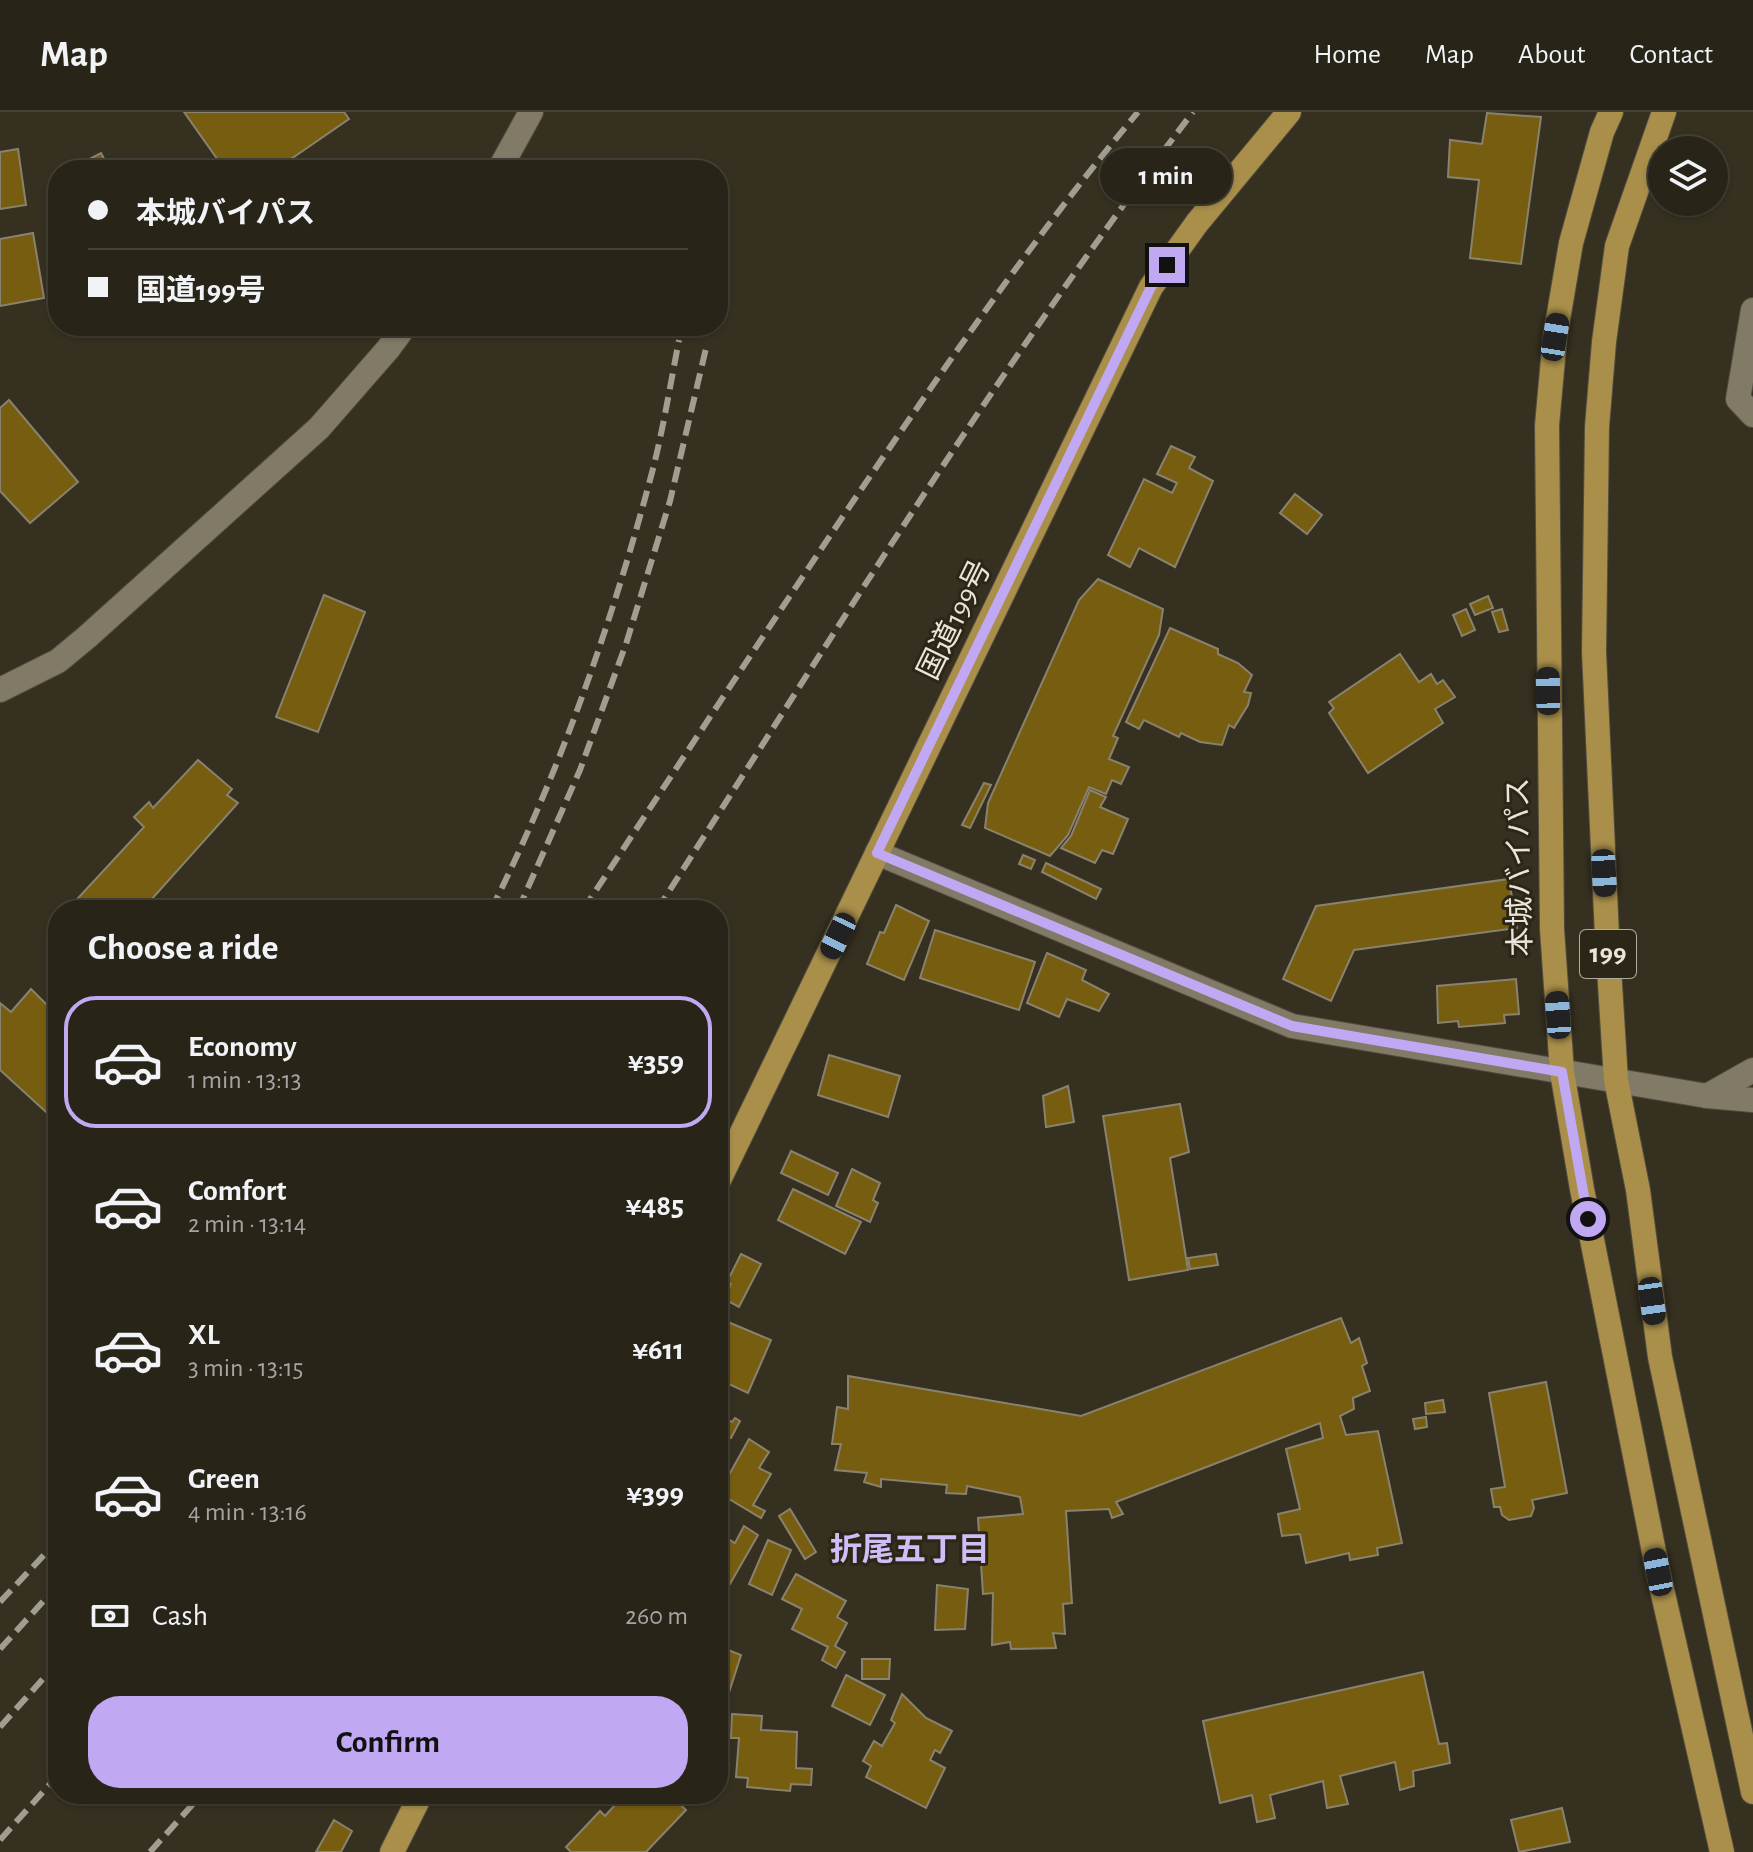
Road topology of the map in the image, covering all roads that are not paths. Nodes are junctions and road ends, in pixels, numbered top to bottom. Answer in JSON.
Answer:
{"nodes":[{"id":1,"x":531,"y":112,"type":"edge"},
{"id":2,"x":1289,"y":112,"type":"edge"},
{"id":3,"x":1611,"y":112,"type":"edge"},
{"id":4,"x":1664,"y":112,"type":"edge"},
{"id":5,"x":505,"y":160,"type":"edge"},
{"id":6,"x":1753,"y":310,"type":"edge"},
{"id":7,"x":398,"y":336,"type":"edge"},
{"id":8,"x":1753,"y":415,"type":"edge"},
{"id":9,"x":0,"y":690,"type":"edge"},
{"id":10,"x":877,"y":853,"type":"junction"},
{"id":11,"x":1753,"y":1070,"type":"edge"},
{"id":12,"x":1562,"y":1072,"type":"junction"},
{"id":13,"x":1616,"y":1080,"type":"junction"},
{"id":14,"x":1707,"y":1096,"type":"junction"},
{"id":15,"x":1753,"y":1100,"type":"edge"},
{"id":16,"x":728,"y":1161,"type":"edge"},
{"id":17,"x":1753,"y":1792,"type":"edge"},
{"id":18,"x":416,"y":1804,"type":"edge"},
{"id":19,"x":392,"y":1852,"type":"edge"},
{"id":20,"x":1722,"y":1852,"type":"edge"}],
"edges":[{"from":1,"to":5,"type":"street"},
{"from":2,"to":10,"type":"highway","name":"国道199号"},
{"from":3,"to":12,"type":"highway","name":"本城バイパス","number":"199"},
{"from":4,"to":13,"type":"highway","number":"199"},
{"from":6,"to":8,"type":"street"},
{"from":7,"to":9,"type":"street"},
{"from":10,"to":12,"type":"street"},
{"from":10,"to":16,"type":"highway","name":"国道199号"},
{"from":11,"to":14,"type":"street"},
{"from":12,"to":13,"type":"street"},
{"from":12,"to":20,"type":"highway","name":"本城バイパス","number":"199"},
{"from":13,"to":14,"type":"street"},
{"from":13,"to":17,"type":"highway","number":"199"},
{"from":14,"to":15,"type":"street"},
{"from":18,"to":19,"type":"highway"}]}
